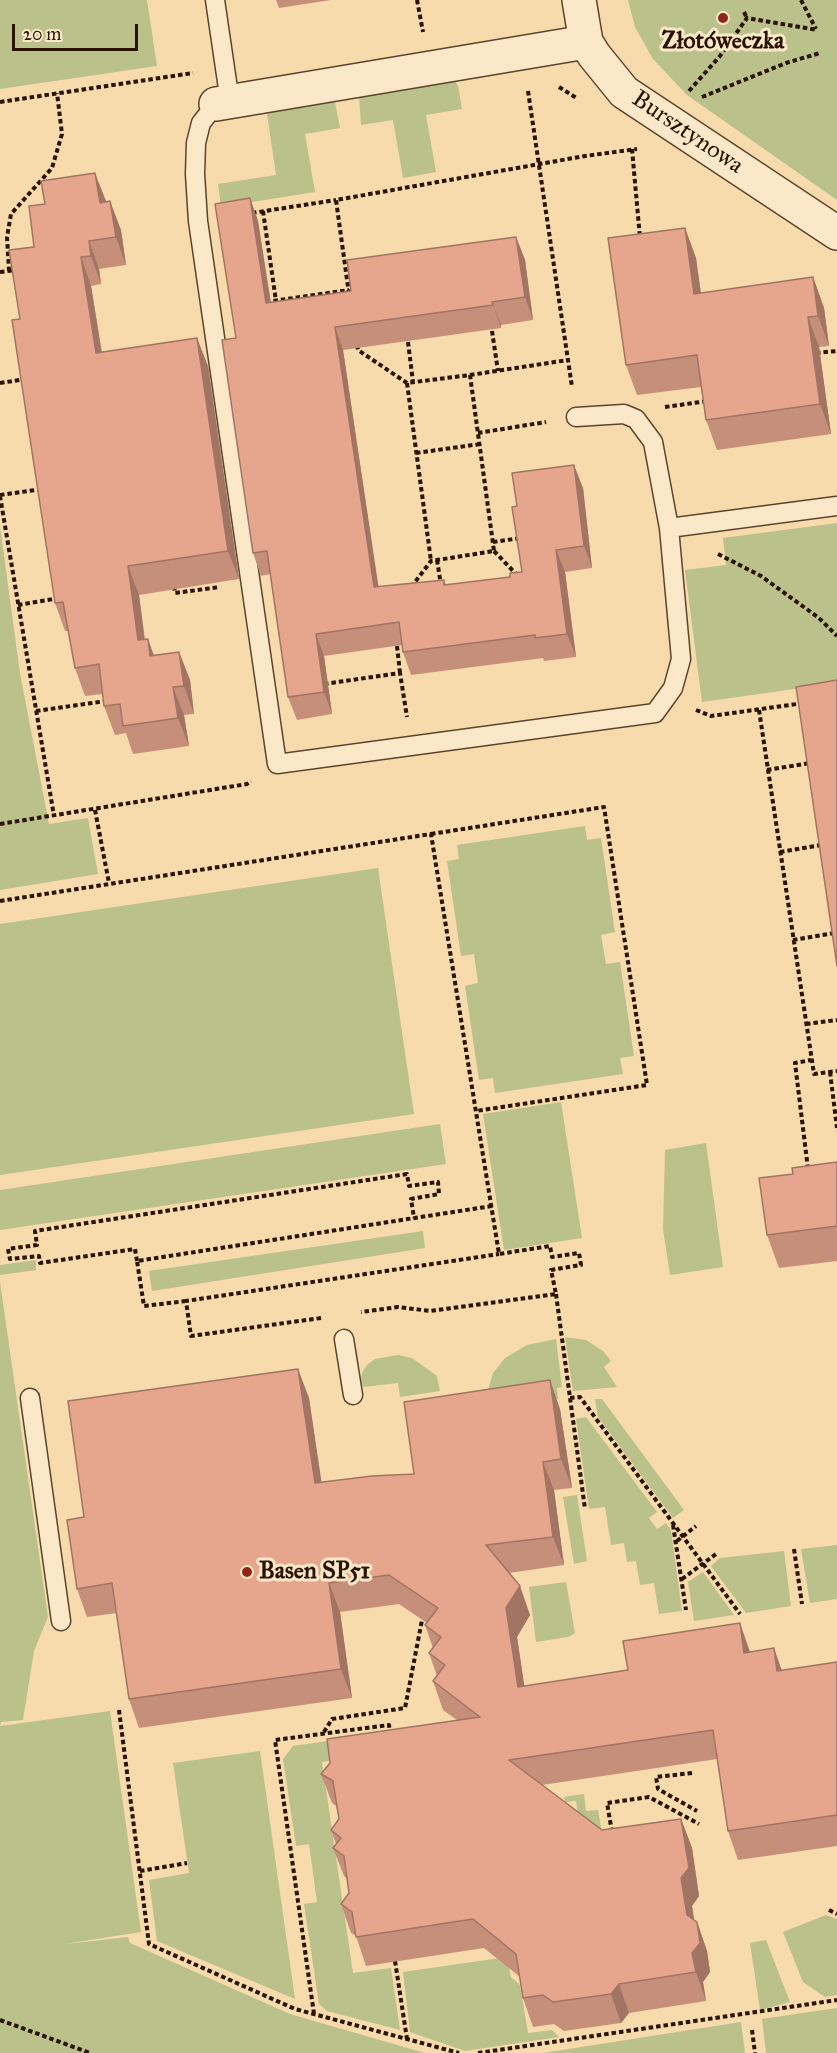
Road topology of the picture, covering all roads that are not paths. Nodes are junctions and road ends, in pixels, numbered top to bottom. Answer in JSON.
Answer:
{"nodes":[{"id":1,"x":216,"y":0,"type":"edge"},
{"id":2,"x":579,"y":0,"type":"edge"},
{"id":3,"x":586,"y":42,"type":"junction"},
{"id":4,"x":223,"y":103,"type":"junction"},
{"id":5,"x":837,"y":233,"type":"edge"},
{"id":6,"x":576,"y":417,"type":"road end"},
{"id":7,"x":837,"y":506,"type":"edge"},
{"id":8,"x":669,"y":528,"type":"junction"},
{"id":9,"x":344,"y":1339,"type":"dead end"},
{"id":10,"x":353,"y":1395,"type":"dead end"},
{"id":11,"x":30,"y":1398,"type":"dead end"},
{"id":12,"x":61,"y":1621,"type":"dead end"}],
"edges":[{"from":1,"to":4,"type":"lane"},
{"from":2,"to":3,"type":"street","name":"Bursztynowa"},
{"from":3,"to":4,"type":"street"},
{"from":3,"to":5,"type":"street","name":"Bursztynowa"},
{"from":4,"to":8,"type":"lane"},
{"from":6,"to":8,"type":"lane"},
{"from":7,"to":8,"type":"lane"},
{"from":9,"to":10,"type":"lane"},
{"from":11,"to":12,"type":"lane"}]}
